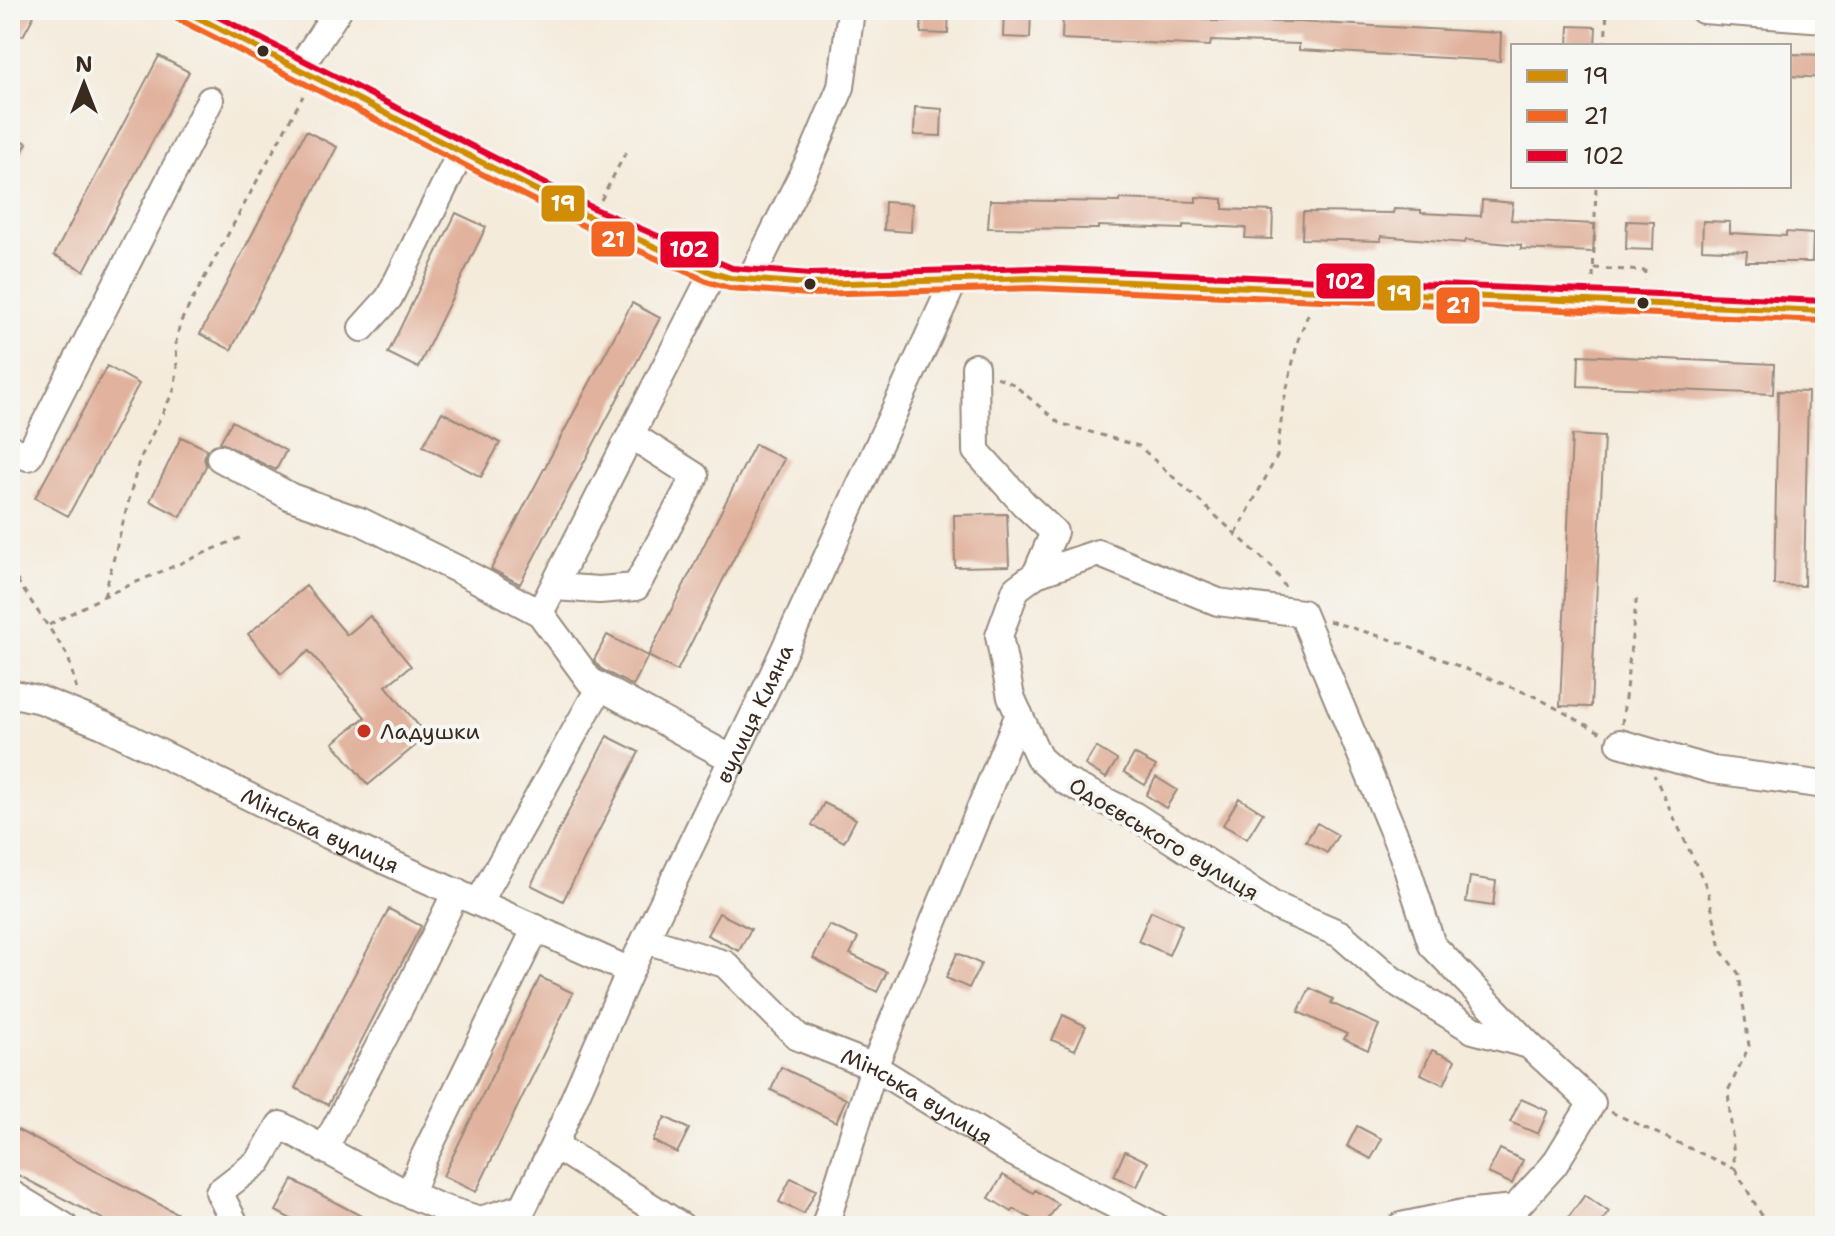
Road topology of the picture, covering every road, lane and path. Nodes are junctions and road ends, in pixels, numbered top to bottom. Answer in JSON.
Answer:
{"nodes":[{"id":1,"x":183,"y":10,"type":"edge"},
{"id":2,"x":338,"y":10,"type":"edge"},
{"id":3,"x":851,"y":10,"type":"edge"},
{"id":4,"x":1607,"y":10,"type":"edge"},
{"id":5,"x":1703,"y":10,"type":"edge"},
{"id":6,"x":1825,"y":19,"type":"edge"},
{"id":7,"x":1605,"y":44,"type":"edge"},
{"id":8,"x":306,"y":73,"type":"junction"},
{"id":9,"x":210,"y":100,"type":"dead end"},
{"id":10,"x":627,"y":150,"type":"dead end"},
{"id":11,"x":461,"y":152,"type":"junction"},
{"id":12,"x":1596,"y":188,"type":"edge"},
{"id":13,"x":591,"y":218,"type":"junction"},
{"id":14,"x":1594,"y":268,"type":"junction"},
{"id":15,"x":713,"y":273,"type":"junction"},
{"id":16,"x":750,"y":280,"type":"junction"},
{"id":17,"x":954,"y":281,"type":"junction"},
{"id":18,"x":1314,"y":290,"type":"junction"},
{"id":19,"x":1593,"y":301,"type":"junction"},
{"id":20,"x":1643,"y":304,"type":"junction"},
{"id":21,"x":1825,"y":311,"type":"edge"},
{"id":22,"x":362,"y":328,"type":"dead end"},
{"id":23,"x":975,"y":367,"type":"joint"},
{"id":24,"x":631,"y":435,"type":"junction"},
{"id":25,"x":10,"y":448,"type":"edge"},
{"id":26,"x":220,"y":458,"type":"dead end"},
{"id":27,"x":1236,"y":534,"type":"junction"},
{"id":28,"x":242,"y":537,"type":"dead end"},
{"id":29,"x":10,"y":570,"type":"edge"},
{"id":30,"x":1036,"y":574,"type":"junction"},
{"id":31,"x":554,"y":587,"type":"junction"},
{"id":32,"x":1637,"y":594,"type":"dead end"},
{"id":33,"x":104,"y":596,"type":"junction"},
{"id":34,"x":540,"y":613,"type":"junction"},
{"id":35,"x":1302,"y":613,"type":"junction"},
{"id":36,"x":49,"y":625,"type":"junction"},
{"id":37,"x":600,"y":687,"type":"junction"},
{"id":38,"x":10,"y":693,"type":"edge"},
{"id":39,"x":1019,"y":714,"type":"junction"},
{"id":40,"x":81,"y":716,"type":"junction"},
{"id":41,"x":1620,"y":743,"type":"junction"},
{"id":42,"x":732,"y":759,"type":"junction"},
{"id":43,"x":1651,"y":772,"type":"dead end"},
{"id":44,"x":1825,"y":785,"type":"edge"},
{"id":45,"x":467,"y":897,"type":"junction"},
{"id":46,"x":536,"y":928,"type":"junction"},
{"id":47,"x":645,"y":940,"type":"junction"},
{"id":48,"x":630,"y":971,"type":"junction"},
{"id":49,"x":1529,"y":1045,"type":"junction"},
{"id":50,"x":874,"y":1067,"type":"junction"},
{"id":51,"x":1592,"y":1103,"type":"junction"},
{"id":52,"x":554,"y":1145,"type":"junction"},
{"id":53,"x":324,"y":1149,"type":"junction"},
{"id":54,"x":1735,"y":1169,"type":"junction"},
{"id":55,"x":10,"y":1193,"type":"edge"},
{"id":56,"x":410,"y":1194,"type":"junction"},
{"id":57,"x":519,"y":1217,"type":"edge"},
{"id":58,"x":64,"y":1226,"type":"edge"},
{"id":59,"x":236,"y":1226,"type":"edge"},
{"id":60,"x":681,"y":1226,"type":"edge"},
{"id":61,"x":825,"y":1226,"type":"edge"},
{"id":62,"x":1155,"y":1226,"type":"edge"},
{"id":63,"x":1401,"y":1226,"type":"edge"},
{"id":64,"x":1768,"y":1226,"type":"edge"}],
"edges":[{"from":1,"to":8,"type":"street"},
{"from":2,"to":8,"type":"street"},
{"from":3,"to":16,"type":"street"},
{"from":4,"to":7,"type":"path"},
{"from":5,"to":6,"type":"street"},
{"from":8,"to":11,"type":"street"},
{"from":8,"to":33,"type":"path"},
{"from":9,"to":25,"type":"street"},
{"from":10,"to":13,"type":"path"},
{"from":11,"to":13,"type":"street"},
{"from":11,"to":22,"type":"street"},
{"from":12,"to":14,"type":"path"},
{"from":13,"to":15,"type":"street"},
{"from":14,"to":19,"type":"path"},
{"from":14,"to":20,"type":"path"},
{"from":15,"to":16,"type":"street"},
{"from":15,"to":24,"type":"street"},
{"from":16,"to":17,"type":"street"},
{"from":17,"to":18,"type":"street"},
{"from":17,"to":42,"type":"street","name":"вулиця Кияна"},
{"from":18,"to":19,"type":"street"},
{"from":18,"to":27,"type":"path"},
{"from":19,"to":20,"type":"street"},
{"from":20,"to":21,"type":"street"},
{"from":23,"to":27,"type":"path"},
{"from":23,"to":30,"type":"street"},
{"from":24,"to":31,"type":"street"},
{"from":24,"to":31,"type":"street"},
{"from":26,"to":34,"type":"street"},
{"from":27,"to":35,"type":"path"},
{"from":28,"to":33,"type":"path"},
{"from":29,"to":36,"type":"path"},
{"from":30,"to":35,"type":"street"},
{"from":30,"to":39,"type":"street","name":"Одоєвського вулиця"},
{"from":31,"to":34,"type":"street"},
{"from":32,"to":41,"type":"path"},
{"from":33,"to":36,"type":"path"},
{"from":34,"to":37,"type":"street"},
{"from":35,"to":41,"type":"path"},
{"from":35,"to":49,"type":"street"},
{"from":36,"to":40,"type":"path"},
{"from":37,"to":42,"type":"street"},
{"from":37,"to":45,"type":"street"},
{"from":38,"to":40,"type":"street","name":"Мінська вулиця"},
{"from":39,"to":49,"type":"street","name":"Одоєвського вулиця"},
{"from":39,"to":50,"type":"street"},
{"from":40,"to":45,"type":"street","name":"Мінська вулиця"},
{"from":41,"to":44,"type":"street"},
{"from":42,"to":47,"type":"street","name":"вулиця Кияна"},
{"from":43,"to":54,"type":"path"},
{"from":45,"to":46,"type":"street","name":"Мінська вулиця"},
{"from":45,"to":53,"type":"street"},
{"from":46,"to":48,"type":"street","name":"Мінська вулиця"},
{"from":46,"to":56,"type":"street"},
{"from":47,"to":48,"type":"street","name":"вулиця Кияна"},
{"from":47,"to":50,"type":"street","name":"Мінська вулиця"},
{"from":48,"to":52,"type":"street","name":"вулиця Кияна"},
{"from":49,"to":51,"type":"street","name":"Одоєвського вулиця"},
{"from":50,"to":61,"type":"street"},
{"from":50,"to":62,"type":"street","name":"Мінська вулиця"},
{"from":51,"to":54,"type":"path"},
{"from":51,"to":63,"type":"street"},
{"from":52,"to":57,"type":"street","name":"вулиця Кияна"},
{"from":52,"to":60,"type":"street"},
{"from":53,"to":56,"type":"street"},
{"from":53,"to":59,"type":"street"},
{"from":54,"to":64,"type":"path"},
{"from":55,"to":58,"type":"street"},
{"from":56,"to":57,"type":"street"}]}
